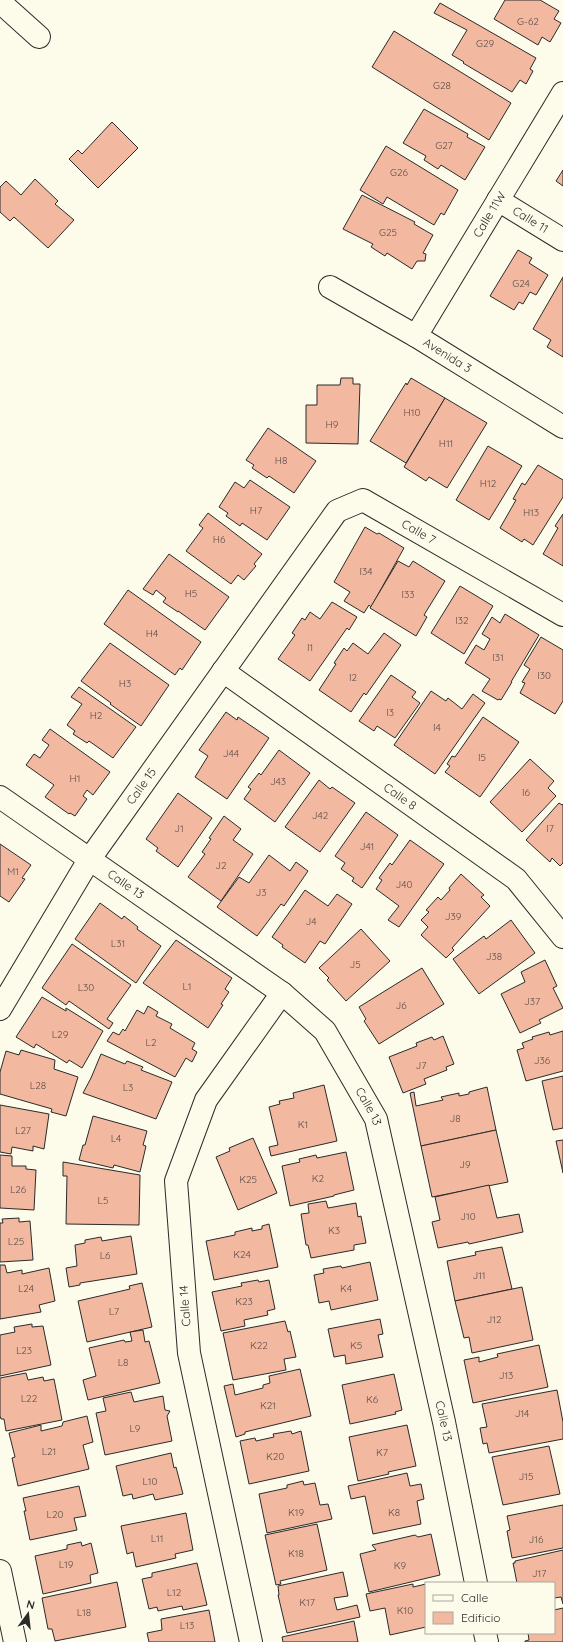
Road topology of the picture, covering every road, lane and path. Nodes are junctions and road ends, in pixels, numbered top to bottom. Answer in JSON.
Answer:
{"nodes":[{"id":1,"x":0,"y":2,"type":"edge"},
{"id":2,"x":39,"y":37,"type":"dead end"},
{"id":3,"x":563,"y":93,"type":"edge"},
{"id":4,"x":498,"y":200,"type":"junction"},
{"id":5,"x":563,"y":240,"type":"edge"},
{"id":6,"x":330,"y":287,"type":"dead end"},
{"id":7,"x":416,"y":336,"type":"junction"},
{"id":8,"x":563,"y":427,"type":"edge"},
{"id":9,"x":294,"y":571,"type":"joint"},
{"id":10,"x":563,"y":615,"type":"edge"},
{"id":11,"x":223,"y":671,"type":"junction"},
{"id":12,"x":0,"y":797,"type":"edge"},
{"id":13,"x":89,"y":860,"type":"junction"},
{"id":14,"x":563,"y":937,"type":"edge"},
{"id":15,"x":282,"y":993,"type":"junction"},
{"id":16,"x":0,"y":1009,"type":"edge"},
{"id":17,"x":0,"y":1571,"type":"edge"},
{"id":18,"x":476,"y":1582,"type":"edge"},
{"id":19,"x":15,"y":1642,"type":"edge"},
{"id":20,"x":251,"y":1642,"type":"edge"}],
"edges":[{"from":1,"to":2,"type":"street"},
{"from":3,"to":4,"type":"street","name":"Calle 11W"},
{"from":4,"to":5,"type":"street","name":"Calle 11"},
{"from":4,"to":7,"type":"street","name":"Calle 11W"},
{"from":6,"to":7,"type":"street","name":"Avenida 3"},
{"from":7,"to":8,"type":"street","name":"Avenida 3"},
{"from":9,"to":10,"type":"street","name":"Calle 7"},
{"from":9,"to":11,"type":"street","name":"Calle 15"},
{"from":11,"to":13,"type":"street","name":"Calle 15"},
{"from":11,"to":14,"type":"street","name":"Calle 8"},
{"from":12,"to":13,"type":"street","name":"Calle 13"},
{"from":13,"to":15,"type":"street","name":"Calle 13"},
{"from":13,"to":16,"type":"street","name":"Calle 15"},
{"from":15,"to":18,"type":"street","name":"Calle 13"},
{"from":15,"to":20,"type":"street","name":"Calle 14"},
{"from":17,"to":19,"type":"street"}]}
